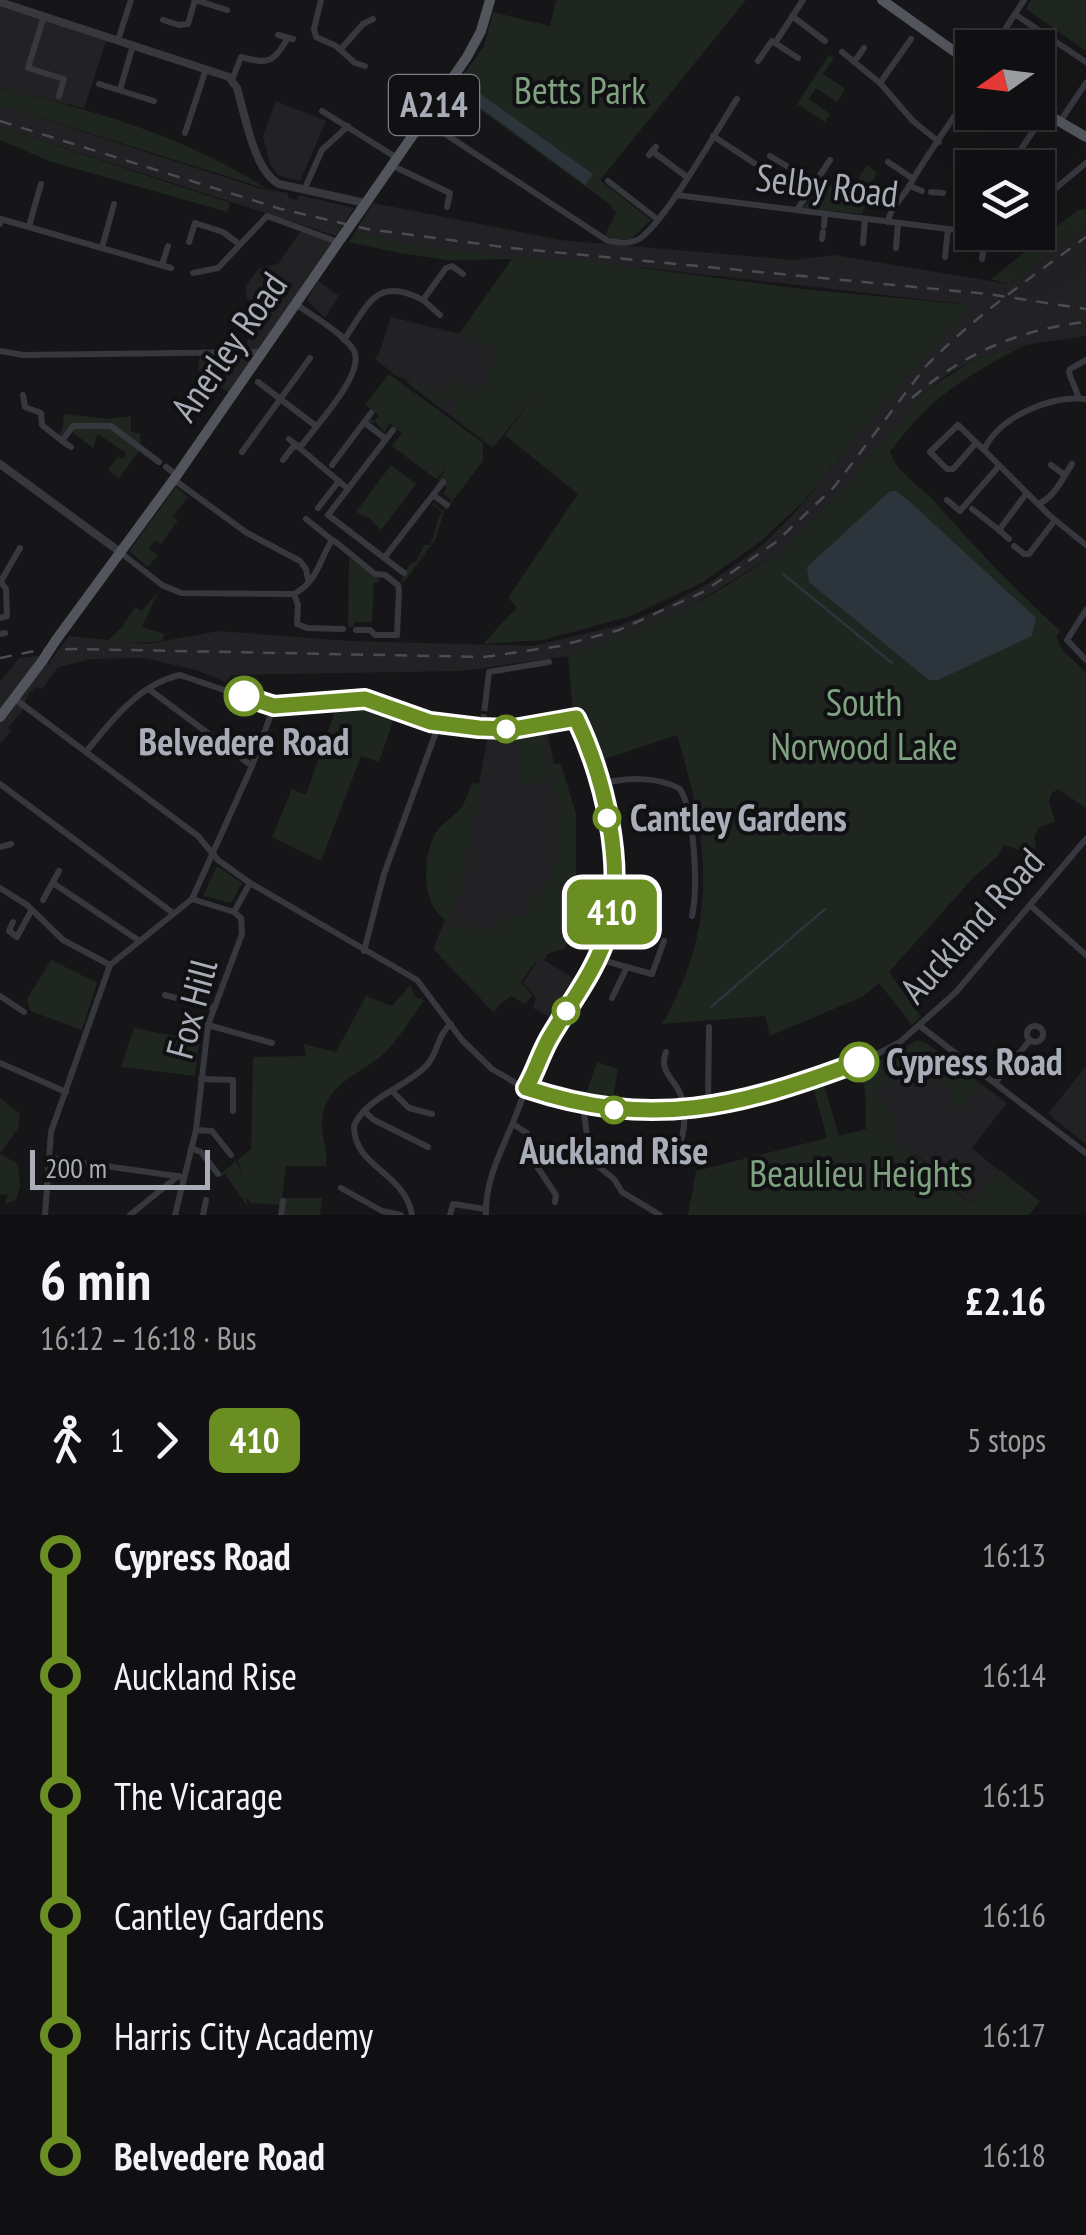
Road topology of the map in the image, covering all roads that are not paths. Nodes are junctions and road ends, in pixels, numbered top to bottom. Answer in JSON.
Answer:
{"nodes":[{"id":1,"x":130,"y":0,"type":"edge"},
{"id":2,"x":195,"y":0,"type":"edge"},
{"id":3,"x":321,"y":0,"type":"edge"},
{"id":4,"x":490,"y":0,"type":"edge"},
{"id":5,"x":803,"y":0,"type":"edge"},
{"id":6,"x":882,"y":0,"type":"edge"},
{"id":7,"x":1024,"y":0,"type":"edge"},
{"id":8,"x":3,"y":1,"type":"edge"},
{"id":9,"x":227,"y":10,"type":"dead end"},
{"id":10,"x":44,"y":16,"type":"junction"},
{"id":11,"x":792,"y":16,"type":"junction"},
{"id":12,"x":1016,"y":16,"type":"junction"},
{"id":13,"x":163,"y":20,"type":"dead end"},
{"id":14,"x":371,"y":30,"type":"dead end"},
{"id":15,"x":1006,"y":30,"type":"edge"},
{"id":16,"x":278,"y":35,"type":"dead end"},
{"id":17,"x":911,"y":38,"type":"dead end"},
{"id":18,"x":118,"y":40,"type":"junction"},
{"id":19,"x":826,"y":40,"type":"dead end"},
{"id":20,"x":775,"y":43,"type":"junction"},
{"id":21,"x":133,"y":46,"type":"junction"},
{"id":22,"x":864,"y":48,"type":"dead end"},
{"id":23,"x":341,"y":50,"type":"junction"},
{"id":24,"x":842,"y":52,"type":"dead end"},
{"id":25,"x":955,"y":52,"type":"edge"},
{"id":26,"x":798,"y":58,"type":"dead end"},
{"id":27,"x":758,"y":61,"type":"dead end"},
{"id":28,"x":854,"y":62,"type":"junction"},
{"id":29,"x":1086,"y":62,"type":"edge"},
{"id":30,"x":364,"y":66,"type":"dead end"},
{"id":31,"x":206,"y":68,"type":"junction"},
{"id":32,"x":232,"y":80,"type":"junction"},
{"id":33,"x":880,"y":82,"type":"junction"},
{"id":34,"x":1086,"y":83,"type":"edge"},
{"id":35,"x":99,"y":84,"type":"dead end"},
{"id":36,"x":120,"y":90,"type":"junction"},
{"id":37,"x":59,"y":96,"type":"dead end"},
{"id":38,"x":737,"y":99,"type":"dead end"},
{"id":39,"x":154,"y":101,"type":"dead end"},
{"id":40,"x":322,"y":111,"type":"dead end"},
{"id":41,"x":955,"y":116,"type":"edge"},
{"id":42,"x":424,"y":120,"type":"junction"},
{"id":43,"x":1055,"y":121,"type":"edge"},
{"id":44,"x":1059,"y":124,"type":"junction"},
{"id":45,"x":348,"y":126,"type":"junction"},
{"id":46,"x":185,"y":134,"type":"dead end"},
{"id":47,"x":1080,"y":134,"type":"edge"},
{"id":48,"x":713,"y":136,"type":"junction"},
{"id":49,"x":939,"y":142,"type":"junction"},
{"id":50,"x":652,"y":151,"type":"dead end"},
{"id":51,"x":770,"y":156,"type":"dead end"},
{"id":52,"x":830,"y":160,"type":"dead end"},
{"id":53,"x":394,"y":161,"type":"junction"},
{"id":54,"x":754,"y":162,"type":"dead end"},
{"id":55,"x":888,"y":162,"type":"dead end"},
{"id":56,"x":1086,"y":163,"type":"edge"},
{"id":57,"x":687,"y":177,"type":"junction"},
{"id":58,"x":608,"y":182,"type":"dead end"},
{"id":59,"x":911,"y":182,"type":"junction"},
{"id":60,"x":815,"y":183,"type":"junction"},
{"id":61,"x":41,"y":184,"type":"dead end"},
{"id":62,"x":305,"y":188,"type":"junction"},
{"id":63,"x":1055,"y":189,"type":"edge"},
{"id":64,"x":943,"y":193,"type":"dead end"},
{"id":65,"x":676,"y":195,"type":"junction"},
{"id":66,"x":114,"y":204,"type":"dead end"},
{"id":67,"x":363,"y":206,"type":"junction"},
{"id":68,"x":446,"y":207,"type":"dead end"},
{"id":69,"x":797,"y":210,"type":"junction"},
{"id":70,"x":825,"y":214,"type":"junction"},
{"id":71,"x":657,"y":219,"type":"junction"},
{"id":72,"x":865,"y":219,"type":"junction"},
{"id":73,"x":888,"y":222,"type":"junction"},
{"id":74,"x":898,"y":223,"type":"junction"},
{"id":75,"x":0,"y":224,"type":"edge"},
{"id":76,"x":29,"y":226,"type":"junction"},
{"id":77,"x":948,"y":229,"type":"junction"},
{"id":78,"x":955,"y":230,"type":"edge"},
{"id":79,"x":823,"y":232,"type":"dead end"},
{"id":80,"x":340,"y":240,"type":"junction"},
{"id":81,"x":189,"y":242,"type":"dead end"},
{"id":82,"x":863,"y":243,"type":"dead end"},
{"id":83,"x":239,"y":244,"type":"junction"},
{"id":84,"x":168,"y":246,"type":"dead end"},
{"id":85,"x":102,"y":248,"type":"junction"},
{"id":86,"x":896,"y":248,"type":"dead end"},
{"id":87,"x":944,"y":257,"type":"dead end"},
{"id":88,"x":193,"y":273,"type":"dead end"},
{"id":89,"x":463,"y":274,"type":"dead end"},
{"id":90,"x":423,"y":300,"type":"junction"},
{"id":91,"x":296,"y":304,"type":"junction"},
{"id":92,"x":440,"y":315,"type":"dead end"},
{"id":93,"x":344,"y":340,"type":"junction"},
{"id":94,"x":0,"y":351,"type":"edge"},
{"id":95,"x":263,"y":352,"type":"junction"},
{"id":96,"x":310,"y":358,"type":"dead end"},
{"id":97,"x":1086,"y":360,"type":"edge"},
{"id":98,"x":258,"y":382,"type":"dead end"},
{"id":99,"x":23,"y":395,"type":"dead end"},
{"id":100,"x":1082,"y":398,"type":"edge"},
{"id":101,"x":282,"y":400,"type":"junction"},
{"id":102,"x":372,"y":413,"type":"dead end"},
{"id":103,"x":365,"y":422,"type":"junction"},
{"id":104,"x":316,"y":426,"type":"junction"},
{"id":105,"x":392,"y":430,"type":"dead end"},
{"id":106,"x":386,"y":438,"type":"junction"},
{"id":107,"x":289,"y":439,"type":"dead end"},
{"id":108,"x":62,"y":440,"type":"junction"},
{"id":109,"x":976,"y":443,"type":"junction"},
{"id":110,"x":71,"y":447,"type":"dead end"},
{"id":111,"x":298,"y":447,"type":"junction"},
{"id":112,"x":984,"y":450,"type":"junction"},
{"id":113,"x":242,"y":452,"type":"dead end"},
{"id":114,"x":283,"y":460,"type":"dead end"},
{"id":115,"x":0,"y":464,"type":"edge"},
{"id":116,"x":1072,"y":464,"type":"dead end"},
{"id":117,"x":332,"y":465,"type":"dead end"},
{"id":118,"x":1051,"y":465,"type":"dead end"},
{"id":119,"x":999,"y":466,"type":"junction"},
{"id":120,"x":1065,"y":474,"type":"junction"},
{"id":121,"x":175,"y":477,"type":"junction"},
{"id":122,"x":339,"y":481,"type":"junction"},
{"id":123,"x":443,"y":482,"type":"dead end"},
{"id":124,"x":348,"y":488,"type":"junction"},
{"id":125,"x":1026,"y":494,"type":"junction"},
{"id":126,"x":433,"y":495,"type":"junction"},
{"id":127,"x":947,"y":500,"type":"dead end"},
{"id":128,"x":1038,"y":504,"type":"junction"},
{"id":129,"x":447,"y":505,"type":"dead end"},
{"id":130,"x":318,"y":508,"type":"dead end"},
{"id":131,"x":972,"y":508,"type":"dead end"},
{"id":132,"x":306,"y":519,"type":"dead end"},
{"id":133,"x":1054,"y":520,"type":"junction"},
{"id":134,"x":999,"y":530,"type":"junction"},
{"id":135,"x":332,"y":540,"type":"junction"},
{"id":136,"x":1086,"y":544,"type":"edge"},
{"id":137,"x":20,"y":548,"type":"dead end"},
{"id":138,"x":120,"y":552,"type":"junction"},
{"id":139,"x":384,"y":558,"type":"junction"},
{"id":140,"x":404,"y":574,"type":"dead end"},
{"id":141,"x":308,"y":580,"type":"junction"},
{"id":142,"x":0,"y":582,"type":"edge"},
{"id":143,"x":294,"y":594,"type":"junction"},
{"id":144,"x":1086,"y":610,"type":"edge"},
{"id":145,"x":0,"y":618,"type":"edge"},
{"id":146,"x":343,"y":629,"type":"dead end"},
{"id":147,"x":356,"y":630,"type":"dead end"},
{"id":148,"x":1086,"y":660,"type":"edge"},
{"id":149,"x":549,"y":662,"type":"dead end"},
{"id":150,"x":150,"y":690,"type":"junction"},
{"id":151,"x":15,"y":699,"type":"junction"},
{"id":152,"x":274,"y":706,"type":"junction"},
{"id":153,"x":485,"y":706,"type":"tunnel mouth"},
{"id":154,"x":0,"y":717,"type":"edge"},
{"id":155,"x":439,"y":724,"type":"junction"},
{"id":156,"x":86,"y":752,"type":"junction"},
{"id":157,"x":252,"y":766,"type":"junction"},
{"id":158,"x":0,"y":784,"type":"edge"},
{"id":159,"x":599,"y":785,"type":"junction"},
{"id":160,"x":1086,"y":839,"type":"edge"},
{"id":161,"x":11,"y":844,"type":"dead end"},
{"id":162,"x":0,"y":846,"type":"edge"},
{"id":163,"x":214,"y":852,"type":"junction"},
{"id":164,"x":59,"y":872,"type":"dead end"},
{"id":165,"x":53,"y":883,"type":"junction"},
{"id":166,"x":250,"y":883,"type":"junction"},
{"id":167,"x":0,"y":888,"type":"edge"},
{"id":168,"x":192,"y":899,"type":"junction"},
{"id":169,"x":43,"y":900,"type":"dead end"},
{"id":170,"x":1031,"y":906,"type":"junction"},
{"id":171,"x":31,"y":910,"type":"junction"},
{"id":172,"x":234,"y":912,"type":"junction"},
{"id":173,"x":173,"y":913,"type":"junction"},
{"id":174,"x":692,"y":916,"type":"dead end"},
{"id":175,"x":13,"y":922,"type":"dead end"},
{"id":176,"x":138,"y":940,"type":"junction"},
{"id":177,"x":664,"y":940,"type":"dead end"},
{"id":178,"x":364,"y":952,"type":"junction"},
{"id":179,"x":1086,"y":954,"type":"edge"},
{"id":180,"x":598,"y":958,"type":"junction"},
{"id":181,"x":110,"y":965,"type":"junction"},
{"id":182,"x":628,"y":967,"type":"junction"},
{"id":183,"x":165,"y":995,"type":"dead end"},
{"id":184,"x":0,"y":996,"type":"edge"},
{"id":185,"x":612,"y":998,"type":"dead end"},
{"id":186,"x":213,"y":1008,"type":"junction"},
{"id":187,"x":24,"y":1012,"type":"dead end"},
{"id":188,"x":450,"y":1024,"type":"junction"},
{"id":189,"x":208,"y":1025,"type":"junction"},
{"id":190,"x":708,"y":1026,"type":"dead end"},
{"id":191,"x":920,"y":1026,"type":"junction"},
{"id":192,"x":1030,"y":1040,"type":"dead end"},
{"id":193,"x":272,"y":1043,"type":"dead end"},
{"id":194,"x":666,"y":1052,"type":"dead end"},
{"id":195,"x":0,"y":1063,"type":"edge"},
{"id":196,"x":201,"y":1079,"type":"junction"},
{"id":197,"x":995,"y":1083,"type":"junction"},
{"id":198,"x":526,"y":1088,"type":"junction"},
{"id":199,"x":392,"y":1091,"type":"junction"},
{"id":200,"x":66,"y":1092,"type":"junction"},
{"id":201,"x":583,"y":1106,"type":"junction"},
{"id":202,"x":708,"y":1106,"type":"junction"},
{"id":203,"x":683,"y":1110,"type":"junction"},
{"id":204,"x":233,"y":1111,"type":"dead end"},
{"id":205,"x":364,"y":1111,"type":"junction"},
{"id":206,"x":432,"y":1114,"type":"dead end"},
{"id":207,"x":512,"y":1124,"type":"junction"},
{"id":208,"x":196,"y":1130,"type":"junction"},
{"id":209,"x":428,"y":1147,"type":"dead end"},
{"id":210,"x":191,"y":1148,"type":"junction"},
{"id":211,"x":1086,"y":1152,"type":"edge"},
{"id":212,"x":231,"y":1155,"type":"dead end"},
{"id":213,"x":49,"y":1158,"type":"junction"},
{"id":214,"x":673,"y":1160,"type":"dead end"},
{"id":215,"x":218,"y":1174,"type":"dead end"},
{"id":216,"x":180,"y":1176,"type":"junction"},
{"id":217,"x":341,"y":1188,"type":"dead end"},
{"id":218,"x":206,"y":1200,"type":"dead end"},
{"id":219,"x":283,"y":1200,"type":"dead end"},
{"id":220,"x":556,"y":1202,"type":"dead end"},
{"id":221,"x":486,"y":1212,"type":"edge"},
{"id":222,"x":46,"y":1215,"type":"edge"},
{"id":223,"x":130,"y":1215,"type":"edge"},
{"id":224,"x":174,"y":1215,"type":"edge"},
{"id":225,"x":203,"y":1215,"type":"edge"},
{"id":226,"x":281,"y":1215,"type":"edge"},
{"id":227,"x":407,"y":1215,"type":"edge"},
{"id":228,"x":450,"y":1215,"type":"edge"},
{"id":229,"x":660,"y":1215,"type":"edge"}],
"edges":[{"from":1,"to":18,"type":"street"},
{"from":2,"to":9,"type":"street"},
{"from":2,"to":13,"type":"street"},
{"from":3,"to":23,"type":"street"},
{"from":4,"to":42,"type":"main road","name":"Anerley Road","number":"A214"},
{"from":5,"to":11,"type":"street"},
{"from":6,"to":25,"type":"main road"},
{"from":7,"to":12,"type":"street"},
{"from":8,"to":10,"type":"street"},
{"from":10,"to":18,"type":"street"},
{"from":10,"to":37,"type":"street"},
{"from":11,"to":19,"type":"street"},
{"from":11,"to":20,"type":"street"},
{"from":12,"to":15,"type":"street"},
{"from":12,"to":29,"type":"street"},
{"from":14,"to":23,"type":"street"},
{"from":16,"to":32,"type":"street"},
{"from":17,"to":33,"type":"street"},
{"from":18,"to":21,"type":"street"},
{"from":20,"to":26,"type":"street"},
{"from":20,"to":27,"type":"street"},
{"from":21,"to":31,"type":"street"},
{"from":21,"to":36,"type":"street"},
{"from":22,"to":28,"type":"street"},
{"from":23,"to":30,"type":"street"},
{"from":24,"to":28,"type":"street"},
{"from":28,"to":33,"type":"street"},
{"from":31,"to":32,"type":"street"},
{"from":31,"to":46,"type":"street"},
{"from":32,"to":62,"type":"street"},
{"from":33,"to":49,"type":"street"},
{"from":34,"to":44,"type":"street"},
{"from":35,"to":36,"type":"street"},
{"from":36,"to":39,"type":"street"},
{"from":38,"to":48,"type":"street"},
{"from":40,"to":45,"type":"street"},
{"from":41,"to":49,"type":"street"},
{"from":42,"to":53,"type":"main road","name":"Anerley Road","number":"A214"},
{"from":42,"to":71,"type":"street"},
{"from":43,"to":44,"type":"main road"},
{"from":44,"to":47,"type":"main road"},
{"from":45,"to":53,"type":"street"},
{"from":45,"to":62,"type":"street"},
{"from":48,"to":54,"type":"street"},
{"from":48,"to":57,"type":"street"},
{"from":49,"to":59,"type":"street"},
{"from":50,"to":57,"type":"street"},
{"from":51,"to":60,"type":"street"},
{"from":52,"to":60,"type":"street"},
{"from":53,"to":67,"type":"main road","name":"Anerley Road","number":"A214"},
{"from":53,"to":68,"type":"street"},
{"from":55,"to":59,"type":"street"},
{"from":56,"to":63,"type":"street"},
{"from":57,"to":65,"type":"street"},
{"from":58,"to":71,"type":"street"},
{"from":59,"to":64,"type":"street"},
{"from":59,"to":73,"type":"street"},
{"from":60,"to":69,"type":"street"},
{"from":61,"to":76,"type":"street"},
{"from":62,"to":67,"type":"street"},
{"from":65,"to":69,"type":"street","name":"Selby Road"},
{"from":65,"to":71,"type":"street"},
{"from":66,"to":85,"type":"street"},
{"from":67,"to":80,"type":"main road","name":"Anerley Road","number":"A214","bridge":true},
{"from":69,"to":70,"type":"street","name":"Selby Road"},
{"from":70,"to":72,"type":"street","name":"Selby Road"},
{"from":70,"to":79,"type":"street"},
{"from":72,"to":73,"type":"street","name":"Selby Road"},
{"from":72,"to":82,"type":"street"},
{"from":73,"to":74,"type":"street","name":"Selby Road"},
{"from":74,"to":77,"type":"street","name":"Selby Road"},
{"from":74,"to":86,"type":"street"},
{"from":75,"to":76,"type":"street"},
{"from":76,"to":85,"type":"street"},
{"from":77,"to":78,"type":"street","name":"Selby Road"},
{"from":77,"to":87,"type":"street"},
{"from":80,"to":83,"type":"street"},
{"from":80,"to":91,"type":"main road","name":"Anerley Road","number":"A214"},
{"from":81,"to":83,"type":"street"},
{"from":83,"to":88,"type":"street"},
{"from":84,"to":85,"type":"street"},
{"from":89,"to":90,"type":"street"},
{"from":90,"to":92,"type":"street"},
{"from":90,"to":93,"type":"street"},
{"from":91,"to":93,"type":"street"},
{"from":91,"to":95,"type":"main road","name":"Anerley Road","number":"A214"},
{"from":93,"to":104,"type":"street"},
{"from":94,"to":95,"type":"street"},
{"from":95,"to":121,"type":"main road","name":"Anerley Road","number":"A214"},
{"from":96,"to":101,"type":"street"},
{"from":97,"to":100,"type":"street"},
{"from":98,"to":101,"type":"street"},
{"from":99,"to":108,"type":"street"},
{"from":100,"to":112,"type":"street"},
{"from":101,"to":104,"type":"street"},
{"from":101,"to":113,"type":"street"},
{"from":102,"to":103,"type":"street"},
{"from":103,"to":106,"type":"street"},
{"from":103,"to":117,"type":"street"},
{"from":104,"to":111,"type":"street"},
{"from":105,"to":106,"type":"street"},
{"from":106,"to":124,"type":"street"},
{"from":107,"to":111,"type":"street"},
{"from":108,"to":110,"type":"street"},
{"from":108,"to":121,"type":"street"},
{"from":109,"to":109,"type":"street"},
{"from":109,"to":112,"type":"street"},
{"from":111,"to":114,"type":"street"},
{"from":111,"to":122,"type":"street"},
{"from":112,"to":119,"type":"street"},
{"from":115,"to":138,"type":"street"},
{"from":116,"to":120,"type":"street"},
{"from":118,"to":120,"type":"street"},
{"from":119,"to":125,"type":"street"},
{"from":119,"to":127,"type":"street"},
{"from":120,"to":128,"type":"street"},
{"from":121,"to":138,"type":"main road","name":"Anerley Road","number":"A214"},
{"from":121,"to":141,"type":"street"},
{"from":122,"to":124,"type":"street"},
{"from":122,"to":130,"type":"street"},
{"from":123,"to":126,"type":"street"},
{"from":124,"to":139,"type":"street"},
{"from":125,"to":128,"type":"street"},
{"from":125,"to":134,"type":"street"},
{"from":126,"to":129,"type":"street"},
{"from":126,"to":139,"type":"street"},
{"from":128,"to":133,"type":"street"},
{"from":131,"to":134,"type":"street"},
{"from":132,"to":135,"type":"street"},
{"from":133,"to":134,"type":"street"},
{"from":133,"to":136,"type":"street"},
{"from":135,"to":141,"type":"street"},
{"from":135,"to":147,"type":"street"},
{"from":137,"to":142,"type":"street"},
{"from":138,"to":143,"type":"street"},
{"from":138,"to":151,"type":"main road","name":"Anerley Road","number":"A214","bridge":true},
{"from":139,"to":140,"type":"street"},
{"from":141,"to":143,"type":"street"},
{"from":142,"to":145,"type":"street"},
{"from":143,"to":146,"type":"street"},
{"from":144,"to":148,"type":"street"},
{"from":149,"to":153,"type":"street"},
{"from":150,"to":152,"type":"street"},
{"from":150,"to":156,"type":"street"},
{"from":150,"to":157,"type":"street"},
{"from":151,"to":154,"type":"main road","name":"Anerley Road","number":"A214"},
{"from":151,"to":156,"type":"street","name":"Auckland Road"},
{"from":152,"to":155,"type":"street"},
{"from":152,"to":157,"type":"street"},
{"from":155,"to":159,"type":"street"},
{"from":155,"to":178,"type":"street"},
{"from":156,"to":163,"type":"street","name":"Auckland Road"},
{"from":157,"to":163,"type":"street"},
{"from":158,"to":173,"type":"street"},
{"from":159,"to":174,"type":"street"},
{"from":159,"to":180,"type":"street"},
{"from":160,"to":170,"type":"street","name":"Auckland Road"},
{"from":161,"to":162,"type":"street"},
{"from":163,"to":166,"type":"street","name":"Auckland Road"},
{"from":163,"to":168,"type":"street"},
{"from":164,"to":165,"type":"street"},
{"from":165,"to":169,"type":"street"},
{"from":165,"to":176,"type":"street"},
{"from":166,"to":172,"type":"street","name":"Fox Hill"},
{"from":166,"to":178,"type":"street","name":"Auckland Road"},
{"from":167,"to":171,"type":"street"},
{"from":168,"to":172,"type":"street"},
{"from":168,"to":173,"type":"street"},
{"from":170,"to":179,"type":"street"},
{"from":170,"to":191,"type":"street","name":"Auckland Road"},
{"from":171,"to":175,"type":"street"},
{"from":171,"to":181,"type":"street"},
{"from":172,"to":186,"type":"street","name":"Fox Hill"},
{"from":173,"to":176,"type":"street"},
{"from":176,"to":181,"type":"street"},
{"from":177,"to":182,"type":"street"},
{"from":178,"to":188,"type":"street","name":"Auckland Road"},
{"from":180,"to":182,"type":"street"},
{"from":180,"to":198,"type":"street"},
{"from":181,"to":200,"type":"street"},
{"from":182,"to":185,"type":"street"},
{"from":183,"to":186,"type":"street"},
{"from":184,"to":187,"type":"street"},
{"from":186,"to":189,"type":"street","name":"Fox Hill"},
{"from":188,"to":198,"type":"street","name":"Auckland Road"},
{"from":188,"to":199,"type":"street"},
{"from":189,"to":193,"type":"street"},
{"from":189,"to":196,"type":"street","name":"Fox Hill"},
{"from":190,"to":202,"type":"street"},
{"from":191,"to":197,"type":"street"},
{"from":191,"to":202,"type":"street","name":"Auckland Road"},
{"from":192,"to":197,"type":"street"},
{"from":194,"to":203,"type":"street"},
{"from":195,"to":200,"type":"street"},
{"from":196,"to":204,"type":"street"},
{"from":196,"to":208,"type":"street","name":"Fox Hill"},
{"from":197,"to":211,"type":"street"},
{"from":198,"to":201,"type":"street","name":"Auckland Road"},
{"from":198,"to":207,"type":"street"},
{"from":199,"to":205,"type":"street"},
{"from":199,"to":206,"type":"street"},
{"from":200,"to":213,"type":"street"},
{"from":201,"to":203,"type":"street","name":"Auckland Road"},
{"from":201,"to":229,"type":"street"},
{"from":202,"to":203,"type":"street","name":"Auckland Road"},
{"from":203,"to":214,"type":"street"},
{"from":205,"to":209,"type":"street"},
{"from":205,"to":227,"type":"street"},
{"from":207,"to":220,"type":"street"},
{"from":207,"to":221,"type":"street"},
{"from":208,"to":210,"type":"street","name":"Fox Hill"},
{"from":208,"to":212,"type":"street"},
{"from":210,"to":215,"type":"street"},
{"from":210,"to":216,"type":"street","name":"Fox Hill"},
{"from":213,"to":216,"type":"street"},
{"from":213,"to":222,"type":"street"},
{"from":216,"to":223,"type":"street"},
{"from":216,"to":224,"type":"street","name":"Fox Hill"},
{"from":217,"to":227,"type":"street"},
{"from":218,"to":225,"type":"street"},
{"from":219,"to":226,"type":"street"},
{"from":221,"to":228,"type":"street"}]}
